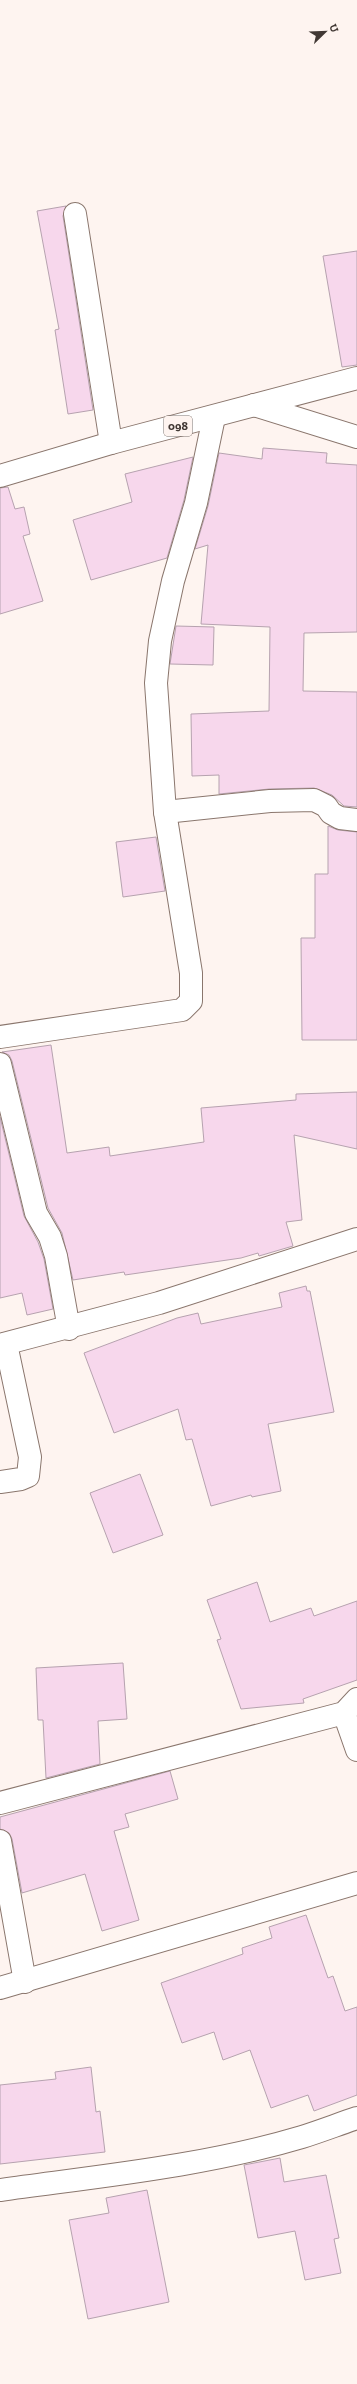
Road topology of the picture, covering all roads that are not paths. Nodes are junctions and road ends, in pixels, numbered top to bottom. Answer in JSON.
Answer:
{"nodes":[{"id":1,"x":75,"y":214,"type":"dead end"},
{"id":2,"x":357,"y":378,"type":"edge"},
{"id":3,"x":254,"y":405,"type":"junction"},
{"id":4,"x":214,"y":417,"type":"junction"},
{"id":5,"x":357,"y":437,"type":"edge"},
{"id":6,"x":111,"y":443,"type":"junction"},
{"id":7,"x":0,"y":476,"type":"edge"},
{"id":8,"x":165,"y":812,"type":"junction"},
{"id":9,"x":357,"y":820,"type":"edge"},
{"id":10,"x":0,"y":1037,"type":"edge"},
{"id":11,"x":0,"y":1064,"type":"edge"},
{"id":12,"x":357,"y":1238,"type":"edge"},
{"id":13,"x":69,"y":1328,"type":"junction"},
{"id":14,"x":3,"y":1345,"type":"edge"},
{"id":15,"x":0,"y":1482,"type":"edge"},
{"id":16,"x":351,"y":1706,"type":"edge"},
{"id":17,"x":357,"y":1750,"type":"edge"},
{"id":18,"x":0,"y":1803,"type":"edge"},
{"id":19,"x":0,"y":1841,"type":"edge"},
{"id":20,"x":357,"y":1883,"type":"edge"},
{"id":21,"x":25,"y":1982,"type":"junction"},
{"id":22,"x":0,"y":1988,"type":"edge"},
{"id":23,"x":357,"y":2118,"type":"edge"},
{"id":24,"x":0,"y":2190,"type":"edge"}],
"edges":[{"from":1,"to":6,"type":"street"},
{"from":2,"to":3,"type":"street","number":"098"},
{"from":3,"to":4,"type":"street","number":"098"},
{"from":3,"to":5,"type":"street"},
{"from":4,"to":6,"type":"street","number":"098"},
{"from":4,"to":8,"type":"street"},
{"from":6,"to":7,"type":"street","number":"098"},
{"from":8,"to":9,"type":"street"},
{"from":8,"to":10,"type":"street"},
{"from":11,"to":13,"type":"street"},
{"from":12,"to":13,"type":"street"},
{"from":13,"to":14,"type":"street"},
{"from":14,"to":15,"type":"street"},
{"from":16,"to":17,"type":"street"},
{"from":16,"to":18,"type":"street"},
{"from":19,"to":21,"type":"street"},
{"from":20,"to":21,"type":"street"},
{"from":21,"to":22,"type":"street"},
{"from":23,"to":24,"type":"street"}]}
